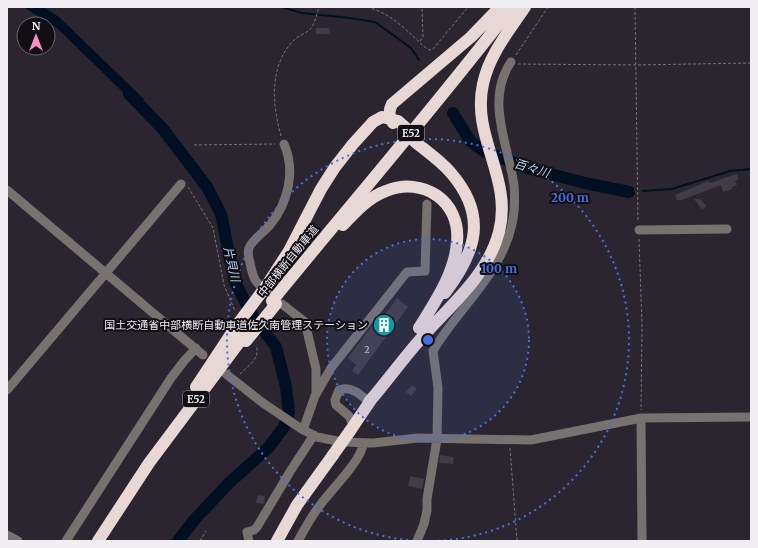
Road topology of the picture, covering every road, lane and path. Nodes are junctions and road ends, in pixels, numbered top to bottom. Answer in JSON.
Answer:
{"nodes":[{"id":1,"x":320,"y":7,"type":"edge"},
{"id":2,"x":367,"y":7,"type":"edge"},
{"id":3,"x":422,"y":7,"type":"edge"},
{"id":4,"x":468,"y":7,"type":"edge"},
{"id":5,"x":500,"y":7,"type":"edge"},
{"id":6,"x":512,"y":7,"type":"edge"},
{"id":7,"x":525,"y":7,"type":"edge"},
{"id":8,"x":548,"y":7,"type":"edge"},
{"id":9,"x":635,"y":7,"type":"edge"},
{"id":10,"x":420,"y":42,"type":"junction"},
{"id":11,"x":511,"y":62,"type":"junction"},
{"id":12,"x":751,"y":63,"type":"edge"},
{"id":13,"x":636,"y":65,"type":"junction"},
{"id":14,"x":390,"y":118,"type":"junction"},
{"id":15,"x":404,"y":130,"type":"dead end"},
{"id":16,"x":415,"y":139,"type":"dead end"},
{"id":17,"x":284,"y":144,"type":"junction"},
{"id":18,"x":194,"y":145,"type":"dead end"},
{"id":19,"x":181,"y":184,"type":"joint"},
{"id":20,"x":7,"y":190,"type":"edge"},
{"id":21,"x":427,"y":204,"type":"dead end"},
{"id":22,"x":727,"y":228,"type":"dead end"},
{"id":23,"x":639,"y":230,"type":"junction"},
{"id":24,"x":106,"y":273,"type":"junction"},
{"id":25,"x":274,"y":298,"type":"junction"},
{"id":26,"x":235,"y":310,"type":"dead end"},
{"id":27,"x":422,"y":331,"type":"junction"},
{"id":28,"x":248,"y":340,"type":"junction"},
{"id":29,"x":196,"y":348,"type":"junction"},
{"id":30,"x":203,"y":355,"type":"dead end"},
{"id":31,"x":221,"y":373,"type":"junction"},
{"id":32,"x":234,"y":380,"type":"junction"},
{"id":33,"x":7,"y":390,"type":"edge"},
{"id":34,"x":316,"y":396,"type":"junction"},
{"id":35,"x":369,"y":402,"type":"junction"},
{"id":36,"x":751,"y":417,"type":"edge"},
{"id":37,"x":641,"y":418,"type":"junction"},
{"id":38,"x":352,"y":428,"type":"junction"},
{"id":39,"x":302,"y":429,"type":"junction"},
{"id":40,"x":314,"y":435,"type":"junction"},
{"id":41,"x":437,"y":438,"type":"junction"},
{"id":42,"x":510,"y":440,"type":"junction"},
{"id":43,"x":364,"y":443,"type":"junction"},
{"id":44,"x":149,"y":463,"type":"junction"},
{"id":45,"x":206,"y":531,"type":"dead end"},
{"id":46,"x":7,"y":535,"type":"edge"},
{"id":47,"x":18,"y":541,"type":"edge"},
{"id":48,"x":66,"y":541,"type":"edge"},
{"id":49,"x":98,"y":541,"type":"edge"},
{"id":50,"x":200,"y":541,"type":"edge"},
{"id":51,"x":249,"y":541,"type":"edge"},
{"id":52,"x":277,"y":541,"type":"edge"},
{"id":53,"x":298,"y":541,"type":"edge"},
{"id":54,"x":417,"y":541,"type":"edge"},
{"id":55,"x":517,"y":541,"type":"edge"},
{"id":56,"x":642,"y":541,"type":"edge"}],
"edges":[{"from":1,"to":17,"type":"path"},
{"from":2,"to":10,"type":"path"},
{"from":3,"to":10,"type":"path"},
{"from":4,"to":10,"type":"path"},
{"from":5,"to":14,"type":"highway"},
{"from":6,"to":25,"type":"highway","name":"中部横断自動車道","number":"E52"},
{"from":7,"to":27,"type":"highway"},
{"from":8,"to":11,"type":"path"},
{"from":9,"to":13,"type":"path"},
{"from":11,"to":13,"type":"path"},
{"from":11,"to":41,"type":"street"},
{"from":12,"to":13,"type":"path"},
{"from":13,"to":23,"type":"path"},
{"from":14,"to":15,"type":"highway"},
{"from":14,"to":25,"type":"highway"},
{"from":16,"to":27,"type":"highway"},
{"from":17,"to":18,"type":"path"},
{"from":17,"to":25,"type":"street"},
{"from":19,"to":24,"type":"street"},
{"from":19,"to":26,"type":"path"},
{"from":20,"to":24,"type":"street"},
{"from":21,"to":34,"type":"street"},
{"from":22,"to":23,"type":"street"},
{"from":23,"to":37,"type":"path"},
{"from":24,"to":29,"type":"street"},
{"from":24,"to":33,"type":"street"},
{"from":25,"to":27,"type":"highway"},
{"from":25,"to":28,"type":"highway","name":"中部横断自動車道","number":"E52"},
{"from":25,"to":34,"type":"street"},
{"from":25,"to":44,"type":"highway","bridge":true},
{"from":27,"to":35,"type":"highway"},
{"from":28,"to":31,"type":"highway","name":"中部横断自動車道","number":"E52"},
{"from":28,"to":32,"type":"path"},
{"from":29,"to":30,"type":"street"},
{"from":29,"to":48,"type":"street"},
{"from":31,"to":32,"type":"street"},
{"from":31,"to":44,"type":"highway","name":"中部横断自動車道","number":"E52"},
{"from":32,"to":39,"type":"street"},
{"from":34,"to":39,"type":"street"},
{"from":35,"to":38,"type":"highway"},
{"from":35,"to":38,"type":"street"},
{"from":36,"to":37,"type":"street"},
{"from":37,"to":42,"type":"street"},
{"from":37,"to":56,"type":"street"},
{"from":38,"to":52,"type":"highway","bridge":true},
{"from":39,"to":40,"type":"street"},
{"from":40,"to":43,"type":"street"},
{"from":40,"to":51,"type":"street"},
{"from":41,"to":42,"type":"street"},
{"from":41,"to":43,"type":"street"},
{"from":41,"to":54,"type":"street"},
{"from":42,"to":55,"type":"path"},
{"from":43,"to":53,"type":"street"},
{"from":44,"to":49,"type":"highway","name":"中部横断自動車道","number":"E52"},
{"from":45,"to":50,"type":"path"},
{"from":46,"to":47,"type":"street"}]}
